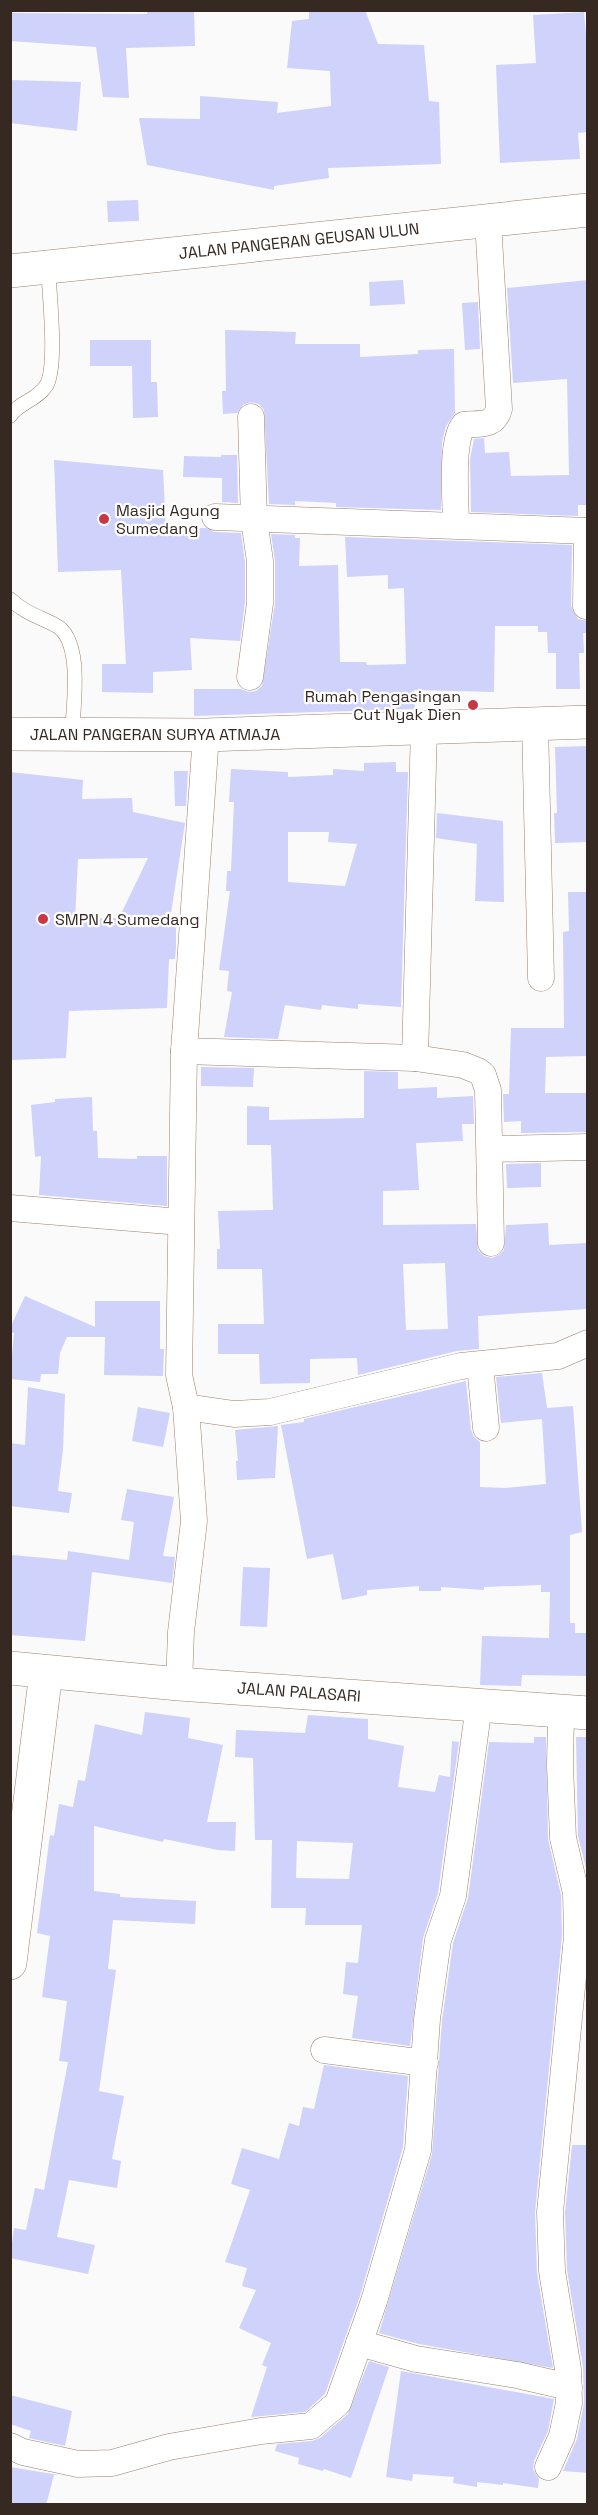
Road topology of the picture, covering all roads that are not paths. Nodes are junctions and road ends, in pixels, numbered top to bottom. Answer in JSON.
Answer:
{"nodes":[{"id":1,"x":588,"y":210,"type":"edge"},
{"id":2,"x":488,"y":221,"type":"junction"},
{"id":3,"x":48,"y":266,"type":"junction"},
{"id":4,"x":10,"y":271,"type":"edge"},
{"id":5,"x":10,"y":416,"type":"edge"},
{"id":6,"x":251,"y":417,"type":"dead end"},
{"id":7,"x":215,"y":517,"type":"dead end"},
{"id":8,"x":254,"y":520,"type":"junction"},
{"id":9,"x":456,"y":525,"type":"junction"},
{"id":10,"x":587,"y":531,"type":"edge"},
{"id":11,"x":10,"y":599,"type":"edge"},
{"id":12,"x":586,"y":606,"type":"edge"},
{"id":13,"x":250,"y":677,"type":"dead end"},
{"id":14,"x":588,"y":722,"type":"edge"},
{"id":15,"x":535,"y":724,"type":"junction"},
{"id":16,"x":424,"y":728,"type":"junction"},
{"id":17,"x":10,"y":734,"type":"edge"},
{"id":18,"x":72,"y":735,"type":"junction"},
{"id":19,"x":206,"y":735,"type":"junction"},
{"id":20,"x":541,"y":978,"type":"dead end"},
{"id":21,"x":184,"y":1051,"type":"junction"},
{"id":22,"x":415,"y":1058,"type":"junction"},
{"id":23,"x":588,"y":1147,"type":"edge"},
{"id":24,"x":490,"y":1149,"type":"junction"},
{"id":25,"x":10,"y":1208,"type":"edge"},
{"id":26,"x":181,"y":1222,"type":"junction"},
{"id":27,"x":491,"y":1243,"type":"dead end"},
{"id":28,"x":588,"y":1343,"type":"edge"},
{"id":29,"x":480,"y":1365,"type":"junction"},
{"id":30,"x":186,"y":1407,"type":"junction"},
{"id":31,"x":486,"y":1428,"type":"dead end"},
{"id":32,"x":10,"y":1668,"type":"edge"},
{"id":33,"x":46,"y":1672,"type":"junction"},
{"id":34,"x":179,"y":1684,"type":"junction"},
{"id":35,"x":479,"y":1705,"type":"junction"},
{"id":36,"x":574,"y":1712,"type":"edge"},
{"id":37,"x":10,"y":1963,"type":"edge"},
{"id":38,"x":324,"y":2050,"type":"dead end"},
{"id":39,"x":425,"y":2063,"type":"junction"},
{"id":40,"x":359,"y":2343,"type":"junction"},
{"id":41,"x":569,"y":2387,"type":"junction"},
{"id":42,"x":10,"y":2446,"type":"edge"},
{"id":43,"x":548,"y":2467,"type":"dead end"}],
"edges":[{"from":1,"to":2,"type":"street","name":"JALAN PANGERAN GEUSAN ULUN"},
{"from":2,"to":3,"type":"street","name":"JALAN PANGERAN GEUSAN ULUN"},
{"from":2,"to":9,"type":"street"},
{"from":3,"to":4,"type":"street","name":"JALAN PANGERAN GEUSAN ULUN"},
{"from":3,"to":5,"type":"lane"},
{"from":6,"to":8,"type":"street"},
{"from":7,"to":8,"type":"street"},
{"from":8,"to":9,"type":"street"},
{"from":8,"to":13,"type":"street"},
{"from":9,"to":10,"type":"street"},
{"from":10,"to":12,"type":"street"},
{"from":11,"to":18,"type":"lane"},
{"from":14,"to":15,"type":"street","name":"JALAN PANGERAN SURYA ATMAJA"},
{"from":15,"to":16,"type":"street","name":"JALAN PANGERAN SURYA ATMAJA"},
{"from":15,"to":20,"type":"street"},
{"from":16,"to":19,"type":"street","name":"JALAN PANGERAN SURYA ATMAJA"},
{"from":16,"to":22,"type":"street"},
{"from":17,"to":18,"type":"street","name":"JALAN PANGERAN SURYA ATMAJA"},
{"from":18,"to":19,"type":"street","name":"JALAN PANGERAN SURYA ATMAJA"},
{"from":19,"to":21,"type":"street"},
{"from":21,"to":22,"type":"street"},
{"from":21,"to":26,"type":"street"},
{"from":22,"to":24,"type":"street"},
{"from":23,"to":24,"type":"street"},
{"from":24,"to":27,"type":"street"},
{"from":25,"to":26,"type":"street"},
{"from":26,"to":30,"type":"street"},
{"from":28,"to":29,"type":"street"},
{"from":29,"to":30,"type":"street"},
{"from":29,"to":31,"type":"street"},
{"from":30,"to":34,"type":"street"},
{"from":32,"to":33,"type":"street","name":"JALAN PALASARI"},
{"from":33,"to":34,"type":"street","name":"JALAN PALASARI"},
{"from":33,"to":37,"type":"street"},
{"from":34,"to":35,"type":"street","name":"JALAN PALASARI"},
{"from":35,"to":36,"type":"street","name":"JALAN PALASARI"},
{"from":35,"to":39,"type":"street"},
{"from":36,"to":41,"type":"street"},
{"from":38,"to":39,"type":"street"},
{"from":39,"to":40,"type":"street"},
{"from":40,"to":41,"type":"street"},
{"from":40,"to":42,"type":"street"},
{"from":41,"to":43,"type":"street"}]}
